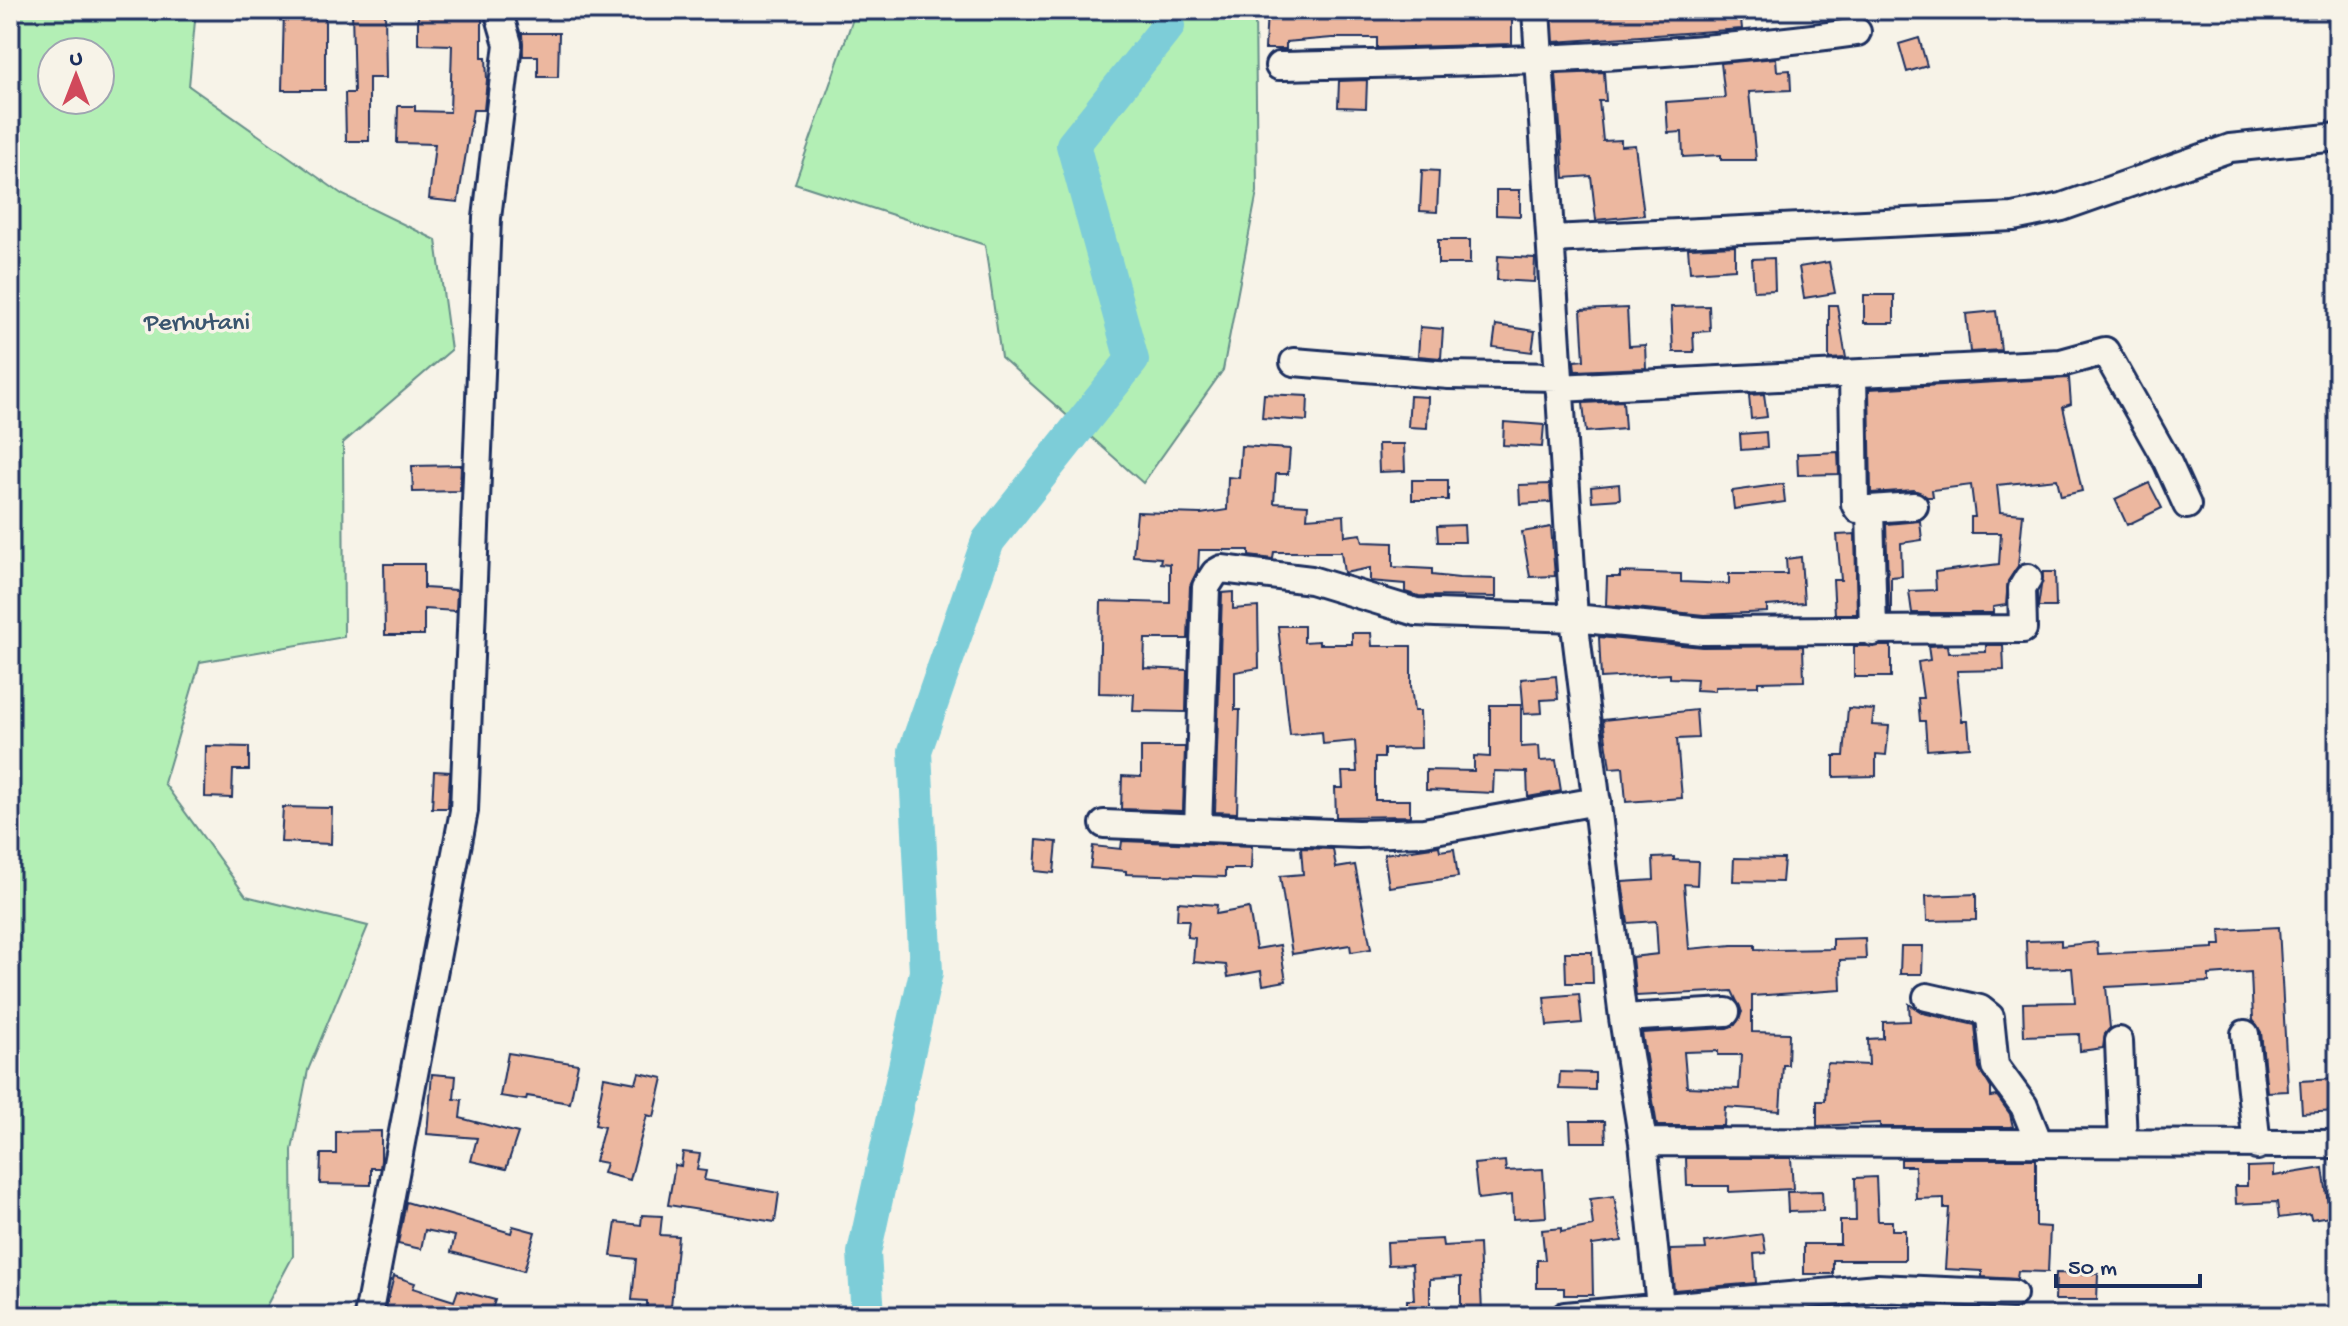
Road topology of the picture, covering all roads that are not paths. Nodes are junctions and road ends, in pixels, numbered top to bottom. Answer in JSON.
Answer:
{"nodes":[{"id":1,"x":498,"y":10,"type":"edge"},
{"id":2,"x":1536,"y":10,"type":"edge"},
{"id":3,"x":1857,"y":32,"type":"dead end"},
{"id":4,"x":1541,"y":61,"type":"junction"},
{"id":5,"x":1279,"y":66,"type":"dead end"},
{"id":6,"x":2338,"y":137,"type":"edge"},
{"id":7,"x":1551,"y":239,"type":"junction"},
{"id":8,"x":1294,"y":362,"type":"dead end"},
{"id":9,"x":1853,"y":374,"type":"junction"},
{"id":10,"x":1559,"y":382,"type":"junction"},
{"id":11,"x":2187,"y":505,"type":"dead end"},
{"id":12,"x":1914,"y":506,"type":"dead end"},
{"id":13,"x":1870,"y":509,"type":"junction"},
{"id":14,"x":2028,"y":578,"type":"dead end"},
{"id":15,"x":1574,"y":618,"type":"junction"},
{"id":16,"x":1873,"y":632,"type":"junction"},
{"id":17,"x":1597,"y":801,"type":"junction"},
{"id":18,"x":1104,"y":824,"type":"dead end"},
{"id":19,"x":1198,"y":828,"type":"junction"},
{"id":20,"x":1927,"y":997,"type":"dead end"},
{"id":21,"x":1726,"y":1012,"type":"dead end"},
{"id":22,"x":1623,"y":1018,"type":"junction"},
{"id":23,"x":2245,"y":1034,"type":"dead end"},
{"id":24,"x":2119,"y":1041,"type":"dead end"},
{"id":25,"x":2038,"y":1141,"type":"junction"},
{"id":26,"x":1643,"y":1142,"type":"junction"},
{"id":27,"x":2123,"y":1143,"type":"junction"},
{"id":28,"x":2338,"y":1144,"type":"edge"},
{"id":29,"x":2257,"y":1146,"type":"junction"},
{"id":30,"x":2013,"y":1294,"type":"dead end"},
{"id":31,"x":1660,"y":1311,"type":"edge"},
{"id":32,"x":368,"y":1316,"type":"edge"},
{"id":33,"x":1565,"y":1316,"type":"edge"}],
"edges":[{"from":1,"to":32,"type":"street"},
{"from":2,"to":4,"type":"street"},
{"from":3,"to":4,"type":"street"},
{"from":4,"to":5,"type":"street"},
{"from":4,"to":7,"type":"street"},
{"from":6,"to":7,"type":"street"},
{"from":7,"to":10,"type":"street"},
{"from":8,"to":10,"type":"street"},
{"from":9,"to":10,"type":"street"},
{"from":9,"to":11,"type":"street"},
{"from":9,"to":13,"type":"street"},
{"from":10,"to":15,"type":"street"},
{"from":12,"to":13,"type":"street"},
{"from":13,"to":16,"type":"street"},
{"from":14,"to":16,"type":"street"},
{"from":15,"to":16,"type":"street"},
{"from":15,"to":17,"type":"street"},
{"from":15,"to":19,"type":"street"},
{"from":17,"to":19,"type":"street"},
{"from":17,"to":22,"type":"street"},
{"from":18,"to":19,"type":"street"},
{"from":20,"to":25,"type":"street"},
{"from":21,"to":22,"type":"street"},
{"from":22,"to":26,"type":"street"},
{"from":23,"to":29,"type":"street"},
{"from":24,"to":27,"type":"street"},
{"from":25,"to":26,"type":"street"},
{"from":25,"to":27,"type":"street"},
{"from":26,"to":31,"type":"street"},
{"from":27,"to":29,"type":"street"},
{"from":28,"to":29,"type":"street"},
{"from":30,"to":31,"type":"street"},
{"from":31,"to":33,"type":"street"}]}
